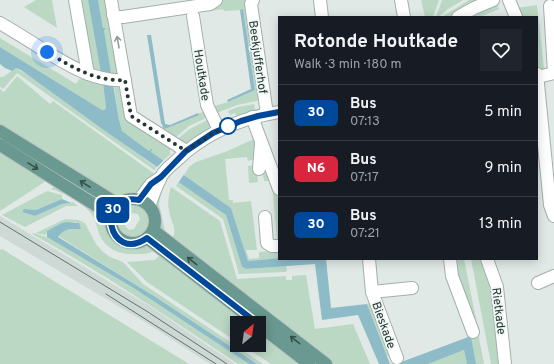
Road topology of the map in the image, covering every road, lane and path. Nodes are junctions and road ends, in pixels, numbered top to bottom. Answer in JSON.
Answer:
{"nodes":[{"id":1,"x":75,"y":0,"type":"edge"},
{"id":2,"x":111,"y":0,"type":"edge"},
{"id":3,"x":252,"y":0,"type":"edge"},
{"id":4,"x":320,"y":0,"type":"edge"},
{"id":5,"x":401,"y":0,"type":"edge"},
{"id":6,"x":493,"y":0,"type":"edge"},
{"id":7,"x":509,"y":0,"type":"edge"},
{"id":8,"x":213,"y":2,"type":"edge"},
{"id":9,"x":550,"y":6,"type":"dead end"},
{"id":10,"x":114,"y":15,"type":"junction"},
{"id":11,"x":193,"y":16,"type":"dead end"},
{"id":12,"x":322,"y":16,"type":"edge"},
{"id":13,"x":404,"y":16,"type":"edge"},
{"id":14,"x":460,"y":16,"type":"edge"},
{"id":15,"x":516,"y":16,"type":"edge"},
{"id":16,"x":0,"y":23,"type":"edge"},
{"id":17,"x":92,"y":75,"type":"junction"},
{"id":18,"x":538,"y":76,"type":"edge"},
{"id":19,"x":121,"y":81,"type":"junction"},
{"id":20,"x":538,"y":84,"type":"edge"},
{"id":21,"x":278,"y":112,"type":"edge"},
{"id":22,"x":266,"y":114,"type":"junction"},
{"id":23,"x":252,"y":117,"type":"junction"},
{"id":24,"x":219,"y":130,"type":"junction"},
{"id":25,"x":0,"y":131,"type":"edge"},
{"id":26,"x":262,"y":140,"type":"junction"},
{"id":27,"x":0,"y":145,"type":"edge"},
{"id":28,"x":186,"y":151,"type":"junction"},
{"id":29,"x":259,"y":169,"type":"dead end"},
{"id":30,"x":278,"y":186,"type":"edge"},
{"id":31,"x":144,"y":203,"type":"junction"},
{"id":32,"x":553,"y":208,"type":"edge"},
{"id":33,"x":115,"y":209,"type":"junction"},
{"id":34,"x":265,"y":217,"type":"dead end"},
{"id":35,"x":150,"y":234,"type":"junction"},
{"id":36,"x":278,"y":246,"type":"edge"},
{"id":37,"x":369,"y":260,"type":"edge"},
{"id":38,"x":450,"y":260,"type":"edge"},
{"id":39,"x":488,"y":260,"type":"edge"},
{"id":40,"x":554,"y":276,"type":"edge"},
{"id":41,"x":538,"y":283,"type":"dead end"},
{"id":42,"x":412,"y":288,"type":"dead end"},
{"id":43,"x":372,"y":292,"type":"junction"},
{"id":44,"x":248,"y":316,"type":"edge"},
{"id":45,"x":266,"y":330,"type":"edge"},
{"id":46,"x":473,"y":332,"type":"dead end"},
{"id":47,"x":397,"y":358,"type":"dead end"},
{"id":48,"x":309,"y":364,"type":"edge"},
{"id":49,"x":326,"y":364,"type":"edge"},
{"id":50,"x":505,"y":364,"type":"edge"}],
"edges":[{"from":1,"to":17,"type":"street"},
{"from":2,"to":10,"type":"street"},
{"from":3,"to":22,"type":"street","name":"Beekjufferhof"},
{"from":4,"to":12,"type":"street"},
{"from":5,"to":13,"type":"street"},
{"from":6,"to":14,"type":"street"},
{"from":7,"to":15,"type":"street"},
{"from":8,"to":10,"type":"street"},
{"from":9,"to":18,"type":"street"},
{"from":19,"to":10,"type":"street","one_way":true},
{"from":11,"to":24,"type":"street","name":"Houtkade"},
{"from":16,"to":17,"type":"street"},
{"from":17,"to":19,"type":"street"},
{"from":19,"to":28,"type":"street"},
{"from":20,"to":32,"type":"street"},
{"from":21,"to":22,"type":"street"},
{"from":22,"to":23,"type":"street"},
{"from":23,"to":24,"type":"street"},
{"from":23,"to":26,"type":"street"},
{"from":24,"to":28,"type":"street"},
{"from":33,"to":25,"type":"main road","one_way":true},
{"from":26,"to":29,"type":"street"},
{"from":26,"to":30,"type":"street"},
{"from":27,"to":33,"type":"main road","one_way":true},
{"from":28,"to":31,"type":"street"},
{"from":31,"to":33,"type":"main road"},
{"from":31,"to":35,"type":"main road"},
{"from":33,"to":35,"type":"main road"},
{"from":34,"to":36,"type":"street"},
{"from":35,"to":44,"type":"main road"},
{"from":49,"to":35,"type":"main road","one_way":true},
{"from":37,"to":43,"type":"street","name":"Bieskade"},
{"from":38,"to":46,"type":"street"},
{"from":39,"to":50,"type":"street","name":"Rietkade"},
{"from":40,"to":41,"type":"street"},
{"from":42,"to":43,"type":"street","name":"Bieskade"},
{"from":43,"to":47,"type":"street","name":"Bieskade"},
{"from":45,"to":48,"type":"main road"}]}
